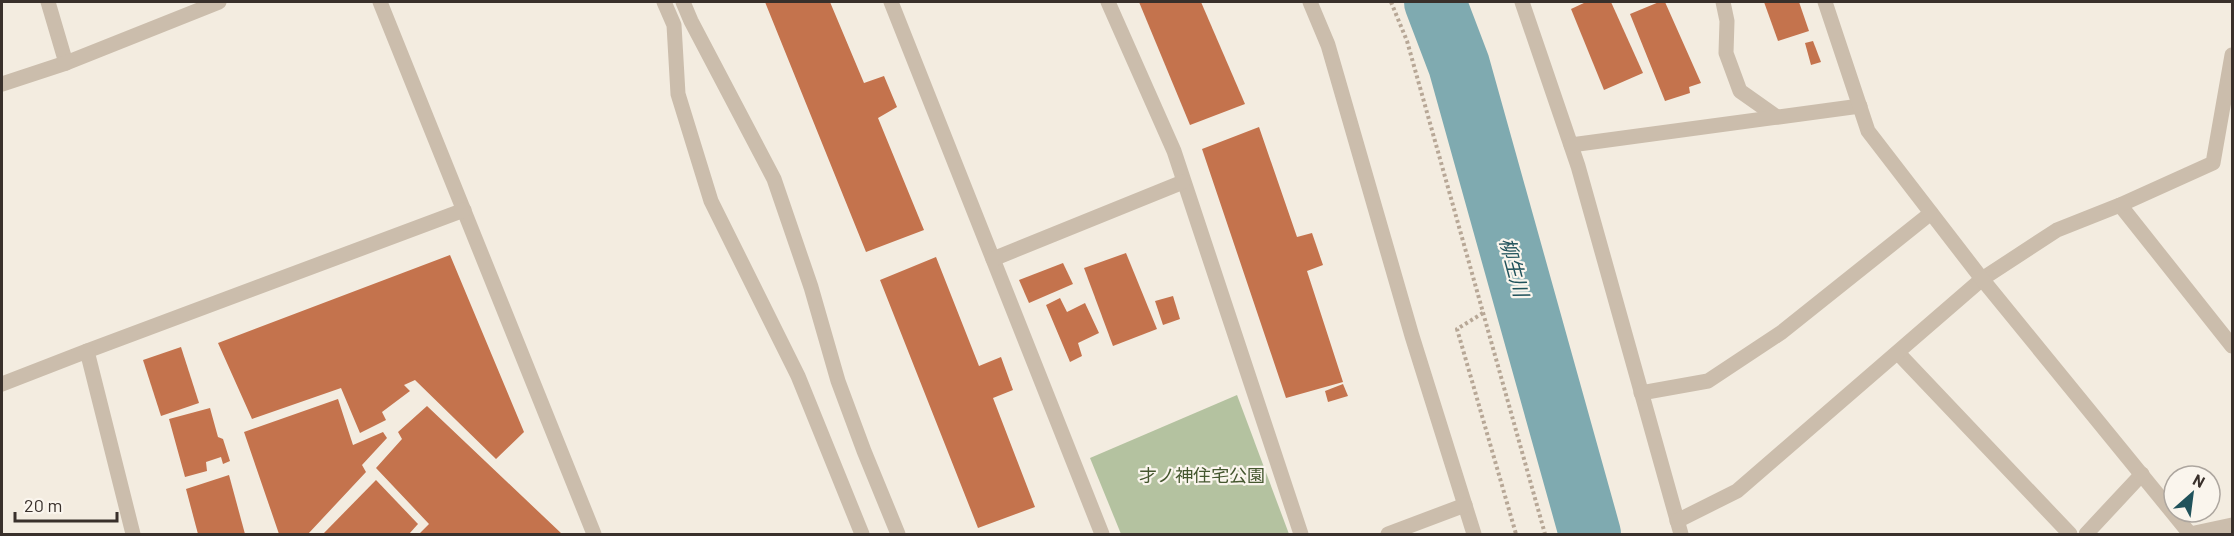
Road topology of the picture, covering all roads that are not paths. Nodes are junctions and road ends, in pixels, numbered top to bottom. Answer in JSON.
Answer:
{"nodes":[{"id":1,"x":48,"y":2,"type":"edge"},
{"id":2,"x":219,"y":2,"type":"edge"},
{"id":3,"x":380,"y":2,"type":"edge"},
{"id":4,"x":664,"y":2,"type":"edge"},
{"id":5,"x":683,"y":2,"type":"edge"},
{"id":6,"x":891,"y":2,"type":"edge"},
{"id":7,"x":1108,"y":2,"type":"edge"},
{"id":8,"x":1310,"y":2,"type":"edge"},
{"id":9,"x":1521,"y":2,"type":"edge"},
{"id":10,"x":1723,"y":2,"type":"edge"},
{"id":11,"x":1826,"y":2,"type":"edge"},
{"id":12,"x":2232,"y":55,"type":"edge"},
{"id":13,"x":66,"y":63,"type":"junction"},
{"id":14,"x":2,"y":84,"type":"edge"},
{"id":15,"x":1860,"y":106,"type":"junction"},
{"id":16,"x":1777,"y":117,"type":"junction"},
{"id":17,"x":1571,"y":145,"type":"junction"},
{"id":18,"x":1184,"y":182,"type":"junction"},
{"id":19,"x":2120,"y":205,"type":"junction"},
{"id":20,"x":464,"y":210,"type":"junction"},
{"id":21,"x":1931,"y":213,"type":"junction"},
{"id":22,"x":993,"y":259,"type":"junction"},
{"id":23,"x":1982,"y":279,"type":"junction"},
{"id":24,"x":2232,"y":346,"type":"edge"},
{"id":25,"x":87,"y":351,"type":"junction"},
{"id":26,"x":1898,"y":352,"type":"junction"},
{"id":27,"x":2,"y":384,"type":"edge"},
{"id":28,"x":1641,"y":393,"type":"junction"},
{"id":29,"x":2142,"y":474,"type":"junction"},
{"id":30,"x":1465,"y":505,"type":"junction"},
{"id":31,"x":2232,"y":525,"type":"edge"},
{"id":32,"x":1679,"y":528,"type":"edge"},
{"id":33,"x":133,"y":534,"type":"edge"},
{"id":34,"x":594,"y":534,"type":"edge"},
{"id":35,"x":862,"y":534,"type":"edge"},
{"id":36,"x":898,"y":534,"type":"edge"},
{"id":37,"x":1102,"y":534,"type":"edge"},
{"id":38,"x":1301,"y":534,"type":"edge"},
{"id":39,"x":1388,"y":534,"type":"edge"},
{"id":40,"x":1474,"y":534,"type":"edge"},
{"id":41,"x":2070,"y":534,"type":"edge"},
{"id":42,"x":2086,"y":534,"type":"edge"}],
"edges":[{"from":1,"to":13,"type":"street"},
{"from":2,"to":13,"type":"street"},
{"from":3,"to":20,"type":"street"},
{"from":4,"to":35,"type":"street"},
{"from":5,"to":36,"type":"street"},
{"from":6,"to":22,"type":"street"},
{"from":7,"to":18,"type":"street"},
{"from":8,"to":30,"type":"street"},
{"from":9,"to":17,"type":"street"},
{"from":10,"to":16,"type":"street"},
{"from":11,"to":15,"type":"street"},
{"from":12,"to":19,"type":"street"},
{"from":13,"to":14,"type":"street"},
{"from":15,"to":16,"type":"street"},
{"from":15,"to":21,"type":"street"},
{"from":16,"to":17,"type":"street"},
{"from":17,"to":28,"type":"street"},
{"from":18,"to":22,"type":"street"},
{"from":18,"to":38,"type":"street"},
{"from":19,"to":23,"type":"street"},
{"from":19,"to":24,"type":"street"},
{"from":20,"to":25,"type":"street"},
{"from":20,"to":34,"type":"street"},
{"from":21,"to":23,"type":"street"},
{"from":21,"to":28,"type":"street"},
{"from":22,"to":37,"type":"street"},
{"from":23,"to":26,"type":"street"},
{"from":23,"to":29,"type":"street"},
{"from":25,"to":27,"type":"street"},
{"from":25,"to":33,"type":"street"},
{"from":26,"to":32,"type":"street"},
{"from":26,"to":41,"type":"street"},
{"from":28,"to":32,"type":"street"},
{"from":29,"to":31,"type":"street"},
{"from":29,"to":42,"type":"street"},
{"from":30,"to":39,"type":"street"},
{"from":30,"to":40,"type":"street"}]}
